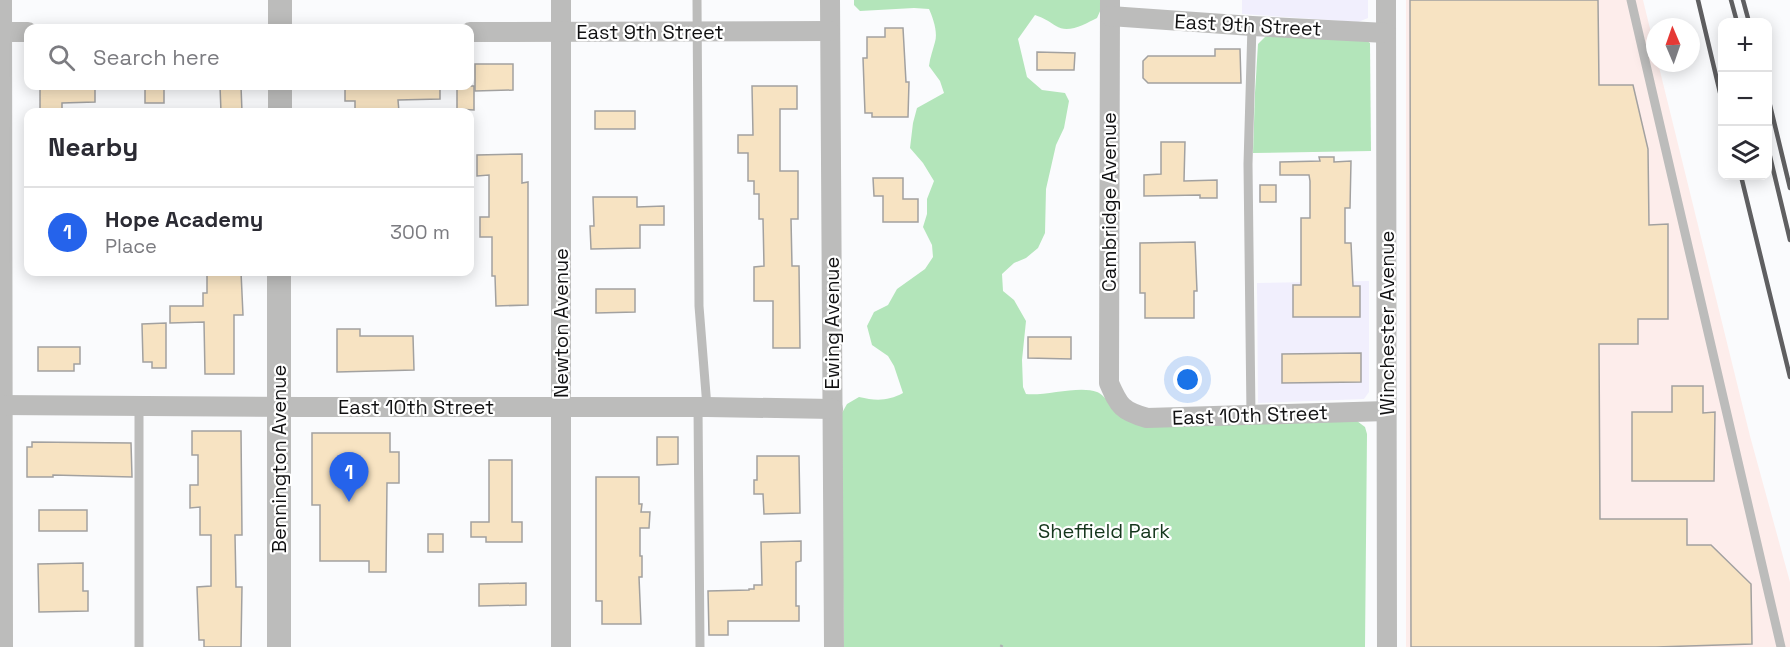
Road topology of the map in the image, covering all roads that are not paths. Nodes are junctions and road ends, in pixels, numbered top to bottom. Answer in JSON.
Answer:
{"nodes":[{"id":1,"x":2,"y":0,"type":"edge"},
{"id":2,"x":280,"y":0,"type":"edge"},
{"id":3,"x":561,"y":0,"type":"edge"},
{"id":4,"x":697,"y":0,"type":"edge"},
{"id":5,"x":830,"y":0,"type":"edge"},
{"id":6,"x":1386,"y":0,"type":"edge"},
{"id":7,"x":1631,"y":0,"type":"edge"},
{"id":8,"x":1110,"y":8,"type":"edge"},
{"id":9,"x":280,"y":24,"type":"edge"},
{"id":10,"x":1252,"y":27,"type":"junction"},
{"id":11,"x":830,"y":31,"type":"junction"},
{"id":12,"x":1,"y":32,"type":"edge"},
{"id":13,"x":24,"y":32,"type":"edge"},
{"id":14,"x":474,"y":32,"type":"edge"},
{"id":15,"x":561,"y":32,"type":"junction"},
{"id":16,"x":697,"y":32,"type":"junction"},
{"id":17,"x":1386,"y":33,"type":"junction"},
{"id":18,"x":280,"y":90,"type":"edge"},
{"id":19,"x":280,"y":108,"type":"edge"},
{"id":20,"x":279,"y":276,"type":"edge"},
{"id":21,"x":1117,"y":402,"type":"joint"},
{"id":22,"x":1,"y":405,"type":"edge"},
{"id":23,"x":139,"y":406,"type":"junction"},
{"id":24,"x":702,"y":406,"type":"junction"},
{"id":25,"x":279,"y":407,"type":"junction"},
{"id":26,"x":561,"y":407,"type":"junction"},
{"id":27,"x":832,"y":409,"type":"junction"},
{"id":28,"x":1387,"y":411,"type":"junction"},
{"id":29,"x":1251,"y":415,"type":"junction"},
{"id":30,"x":3,"y":647,"type":"edge"},
{"id":31,"x":140,"y":647,"type":"edge"},
{"id":32,"x":279,"y":647,"type":"edge"},
{"id":33,"x":561,"y":647,"type":"edge"},
{"id":34,"x":700,"y":647,"type":"edge"},
{"id":35,"x":834,"y":647,"type":"edge"},
{"id":36,"x":1387,"y":647,"type":"edge"},
{"id":37,"x":1781,"y":647,"type":"edge"}],
"edges":[{"from":1,"to":12,"type":"street"},
{"from":2,"to":9,"type":"street"},
{"from":3,"to":15,"type":"street","name":"Newton Avenue"},
{"from":4,"to":16,"type":"lane"},
{"from":5,"to":11,"type":"street","name":"Ewing Avenue"},
{"from":6,"to":17,"type":"street","name":"Winchester Avenue"},
{"from":7,"to":37,"type":"lane"},
{"from":8,"to":10,"type":"street","name":"East 9th Street"},
{"from":8,"to":21,"type":"street","name":"Cambridge Avenue"},
{"from":10,"to":17,"type":"street","name":"East 9th Street"},
{"from":10,"to":29,"type":"lane"},
{"from":11,"to":16,"type":"street","name":"East 9th Street"},
{"from":11,"to":27,"type":"street","name":"Ewing Avenue"},
{"from":12,"to":13,"type":"street"},
{"from":12,"to":22,"type":"street"},
{"from":14,"to":15,"type":"street","name":"East 9th Street"},
{"from":15,"to":16,"type":"street","name":"East 9th Street"},
{"from":15,"to":26,"type":"street","name":"Newton Avenue"},
{"from":16,"to":24,"type":"lane"},
{"from":17,"to":28,"type":"street","name":"Winchester Avenue"},
{"from":18,"to":19,"type":"street"},
{"from":20,"to":25,"type":"street","name":"Bennington Avenue"},
{"from":21,"to":29,"type":"street","name":"East 10th Street"},
{"from":22,"to":23,"type":"street","name":"East 10th Street"},
{"from":22,"to":30,"type":"street"},
{"from":23,"to":25,"type":"street","name":"East 10th Street"},
{"from":23,"to":31,"type":"lane"},
{"from":24,"to":26,"type":"street","name":"East 10th Street"},
{"from":24,"to":27,"type":"street","name":"East 10th Street"},
{"from":24,"to":34,"type":"lane"},
{"from":25,"to":26,"type":"street","name":"East 10th Street"},
{"from":25,"to":32,"type":"street","name":"Bennington Avenue"},
{"from":26,"to":33,"type":"street","name":"Newton Avenue"},
{"from":27,"to":35,"type":"street","name":"Ewing Avenue"},
{"from":28,"to":29,"type":"street","name":"East 10th Street"},
{"from":28,"to":36,"type":"street","name":"Winchester Avenue"}]}
